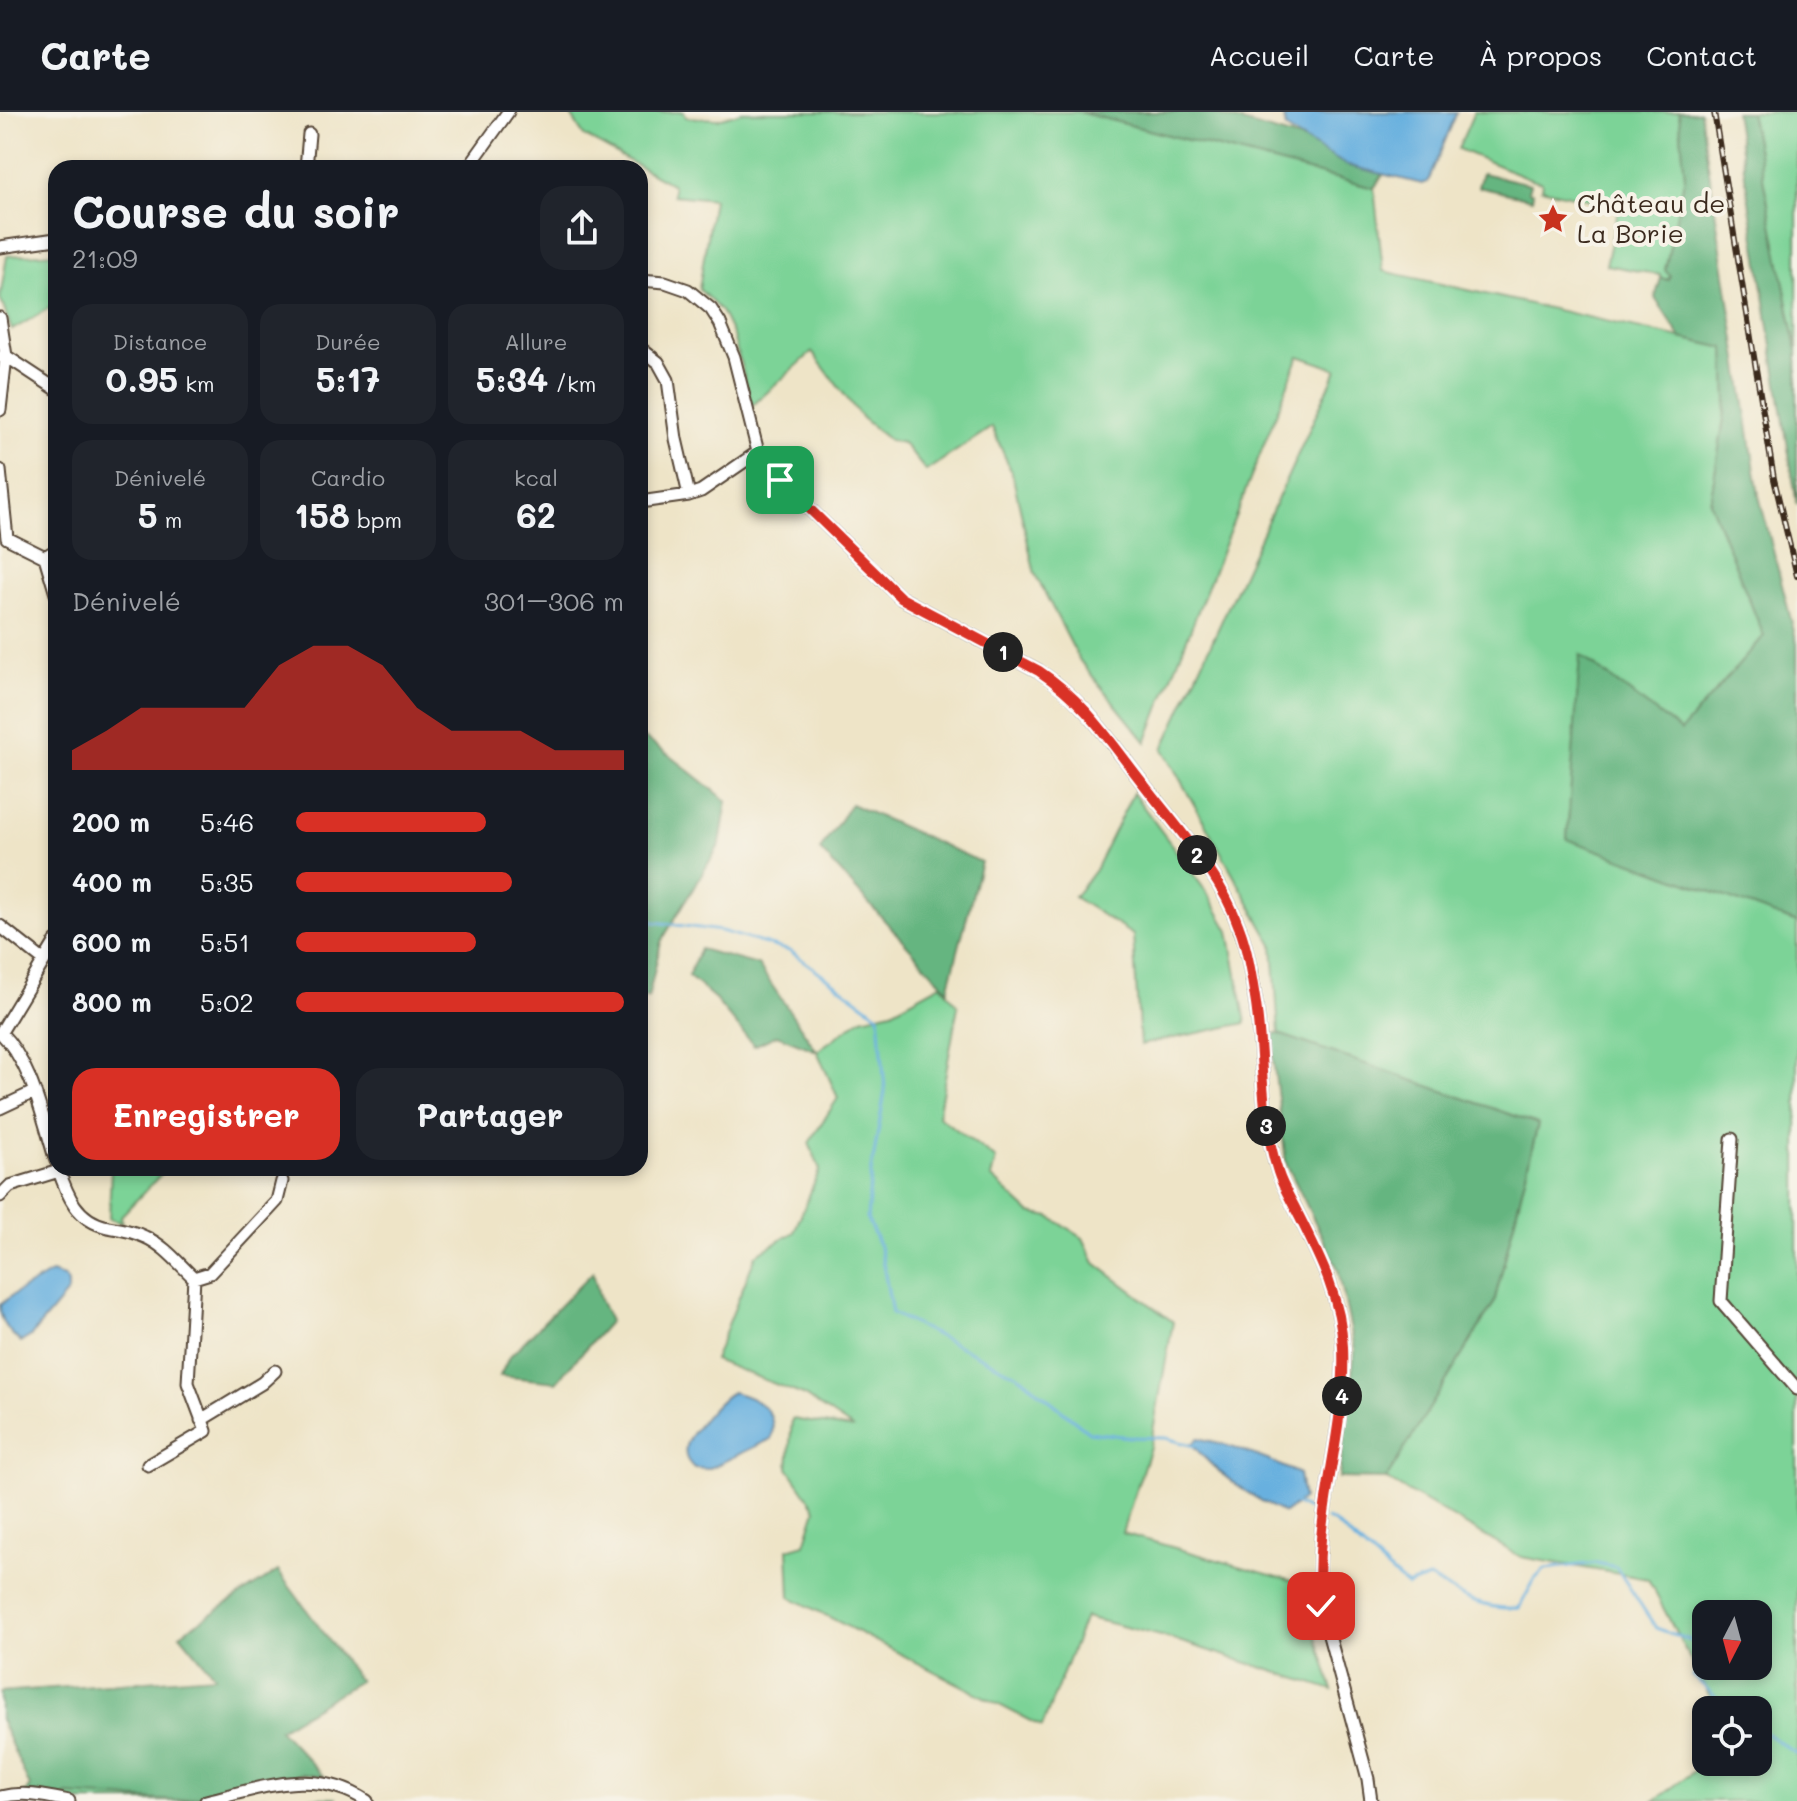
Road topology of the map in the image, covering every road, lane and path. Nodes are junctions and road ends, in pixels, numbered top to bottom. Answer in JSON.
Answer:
{"nodes":[{"id":1,"x":508,"y":112,"type":"edge"},
{"id":2,"x":309,"y":134,"type":"dead end"},
{"id":3,"x":307,"y":160,"type":"edge"},
{"id":4,"x":474,"y":160,"type":"edge"},
{"id":5,"x":48,"y":240,"type":"edge"},
{"id":6,"x":0,"y":247,"type":"edge"},
{"id":7,"x":648,"y":281,"type":"edge"},
{"id":8,"x":0,"y":318,"type":"edge"},
{"id":9,"x":648,"y":354,"type":"edge"},
{"id":10,"x":3,"y":357,"type":"edge"},
{"id":11,"x":48,"y":384,"type":"edge"},
{"id":12,"x":0,"y":410,"type":"edge"},
{"id":13,"x":758,"y":452,"type":"junction"},
{"id":14,"x":0,"y":470,"type":"edge"},
{"id":15,"x":689,"y":495,"type":"junction"},
{"id":16,"x":648,"y":501,"type":"edge"},
{"id":17,"x":3,"y":541,"type":"edge"},
{"id":18,"x":48,"y":555,"type":"edge"},
{"id":19,"x":45,"y":557,"type":"junction"},
{"id":20,"x":48,"y":567,"type":"edge"},
{"id":21,"x":0,"y":926,"type":"edge"},
{"id":22,"x":48,"y":953,"type":"edge"},
{"id":23,"x":43,"y":960,"type":"junction"},
{"id":24,"x":0,"y":1032,"type":"edge"},
{"id":25,"x":34,"y":1092,"type":"junction"},
{"id":26,"x":0,"y":1108,"type":"edge"},
{"id":27,"x":48,"y":1135,"type":"edge"},
{"id":28,"x":1732,"y":1139,"type":"dead end"},
{"id":29,"x":48,"y":1170,"type":"edge"},
{"id":30,"x":61,"y":1176,"type":"edge"},
{"id":31,"x":282,"y":1181,"type":"dead end"},
{"id":32,"x":0,"y":1196,"type":"edge"},
{"id":33,"x":194,"y":1278,"type":"junction"},
{"id":34,"x":275,"y":1371,"type":"dead end"},
{"id":35,"x":1797,"y":1389,"type":"edge"},
{"id":36,"x":201,"y":1420,"type":"junction"},
{"id":37,"x":148,"y":1465,"type":"dead end"},
{"id":38,"x":0,"y":1797,"type":"edge"},
{"id":39,"x":69,"y":1801,"type":"edge"},
{"id":40,"x":206,"y":1801,"type":"edge"},
{"id":41,"x":367,"y":1801,"type":"edge"},
{"id":42,"x":1371,"y":1801,"type":"edge"}],
"edges":[{"from":1,"to":4,"type":"street"},
{"from":2,"to":3,"type":"street"},
{"from":5,"to":6,"type":"street"},
{"from":7,"to":13,"type":"street"},
{"from":8,"to":10,"type":"street"},
{"from":9,"to":15,"type":"street"},
{"from":10,"to":11,"type":"street"},
{"from":10,"to":12,"type":"street"},
{"from":13,"to":15,"type":"street"},
{"from":13,"to":42,"type":"street"},
{"from":14,"to":17,"type":"street"},
{"from":15,"to":16,"type":"street"},
{"from":17,"to":19,"type":"street"},
{"from":18,"to":19,"type":"street"},
{"from":19,"to":20,"type":"street"},
{"from":21,"to":23,"type":"street"},
{"from":22,"to":23,"type":"street"},
{"from":23,"to":24,"type":"street"},
{"from":24,"to":25,"type":"street"},
{"from":25,"to":26,"type":"street"},
{"from":25,"to":27,"type":"street"},
{"from":28,"to":35,"type":"street"},
{"from":29,"to":32,"type":"street"},
{"from":30,"to":33,"type":"street"},
{"from":31,"to":33,"type":"street"},
{"from":33,"to":36,"type":"street"},
{"from":34,"to":36,"type":"street"},
{"from":36,"to":37,"type":"street"},
{"from":38,"to":39,"type":"street"},
{"from":40,"to":41,"type":"street"}]}
